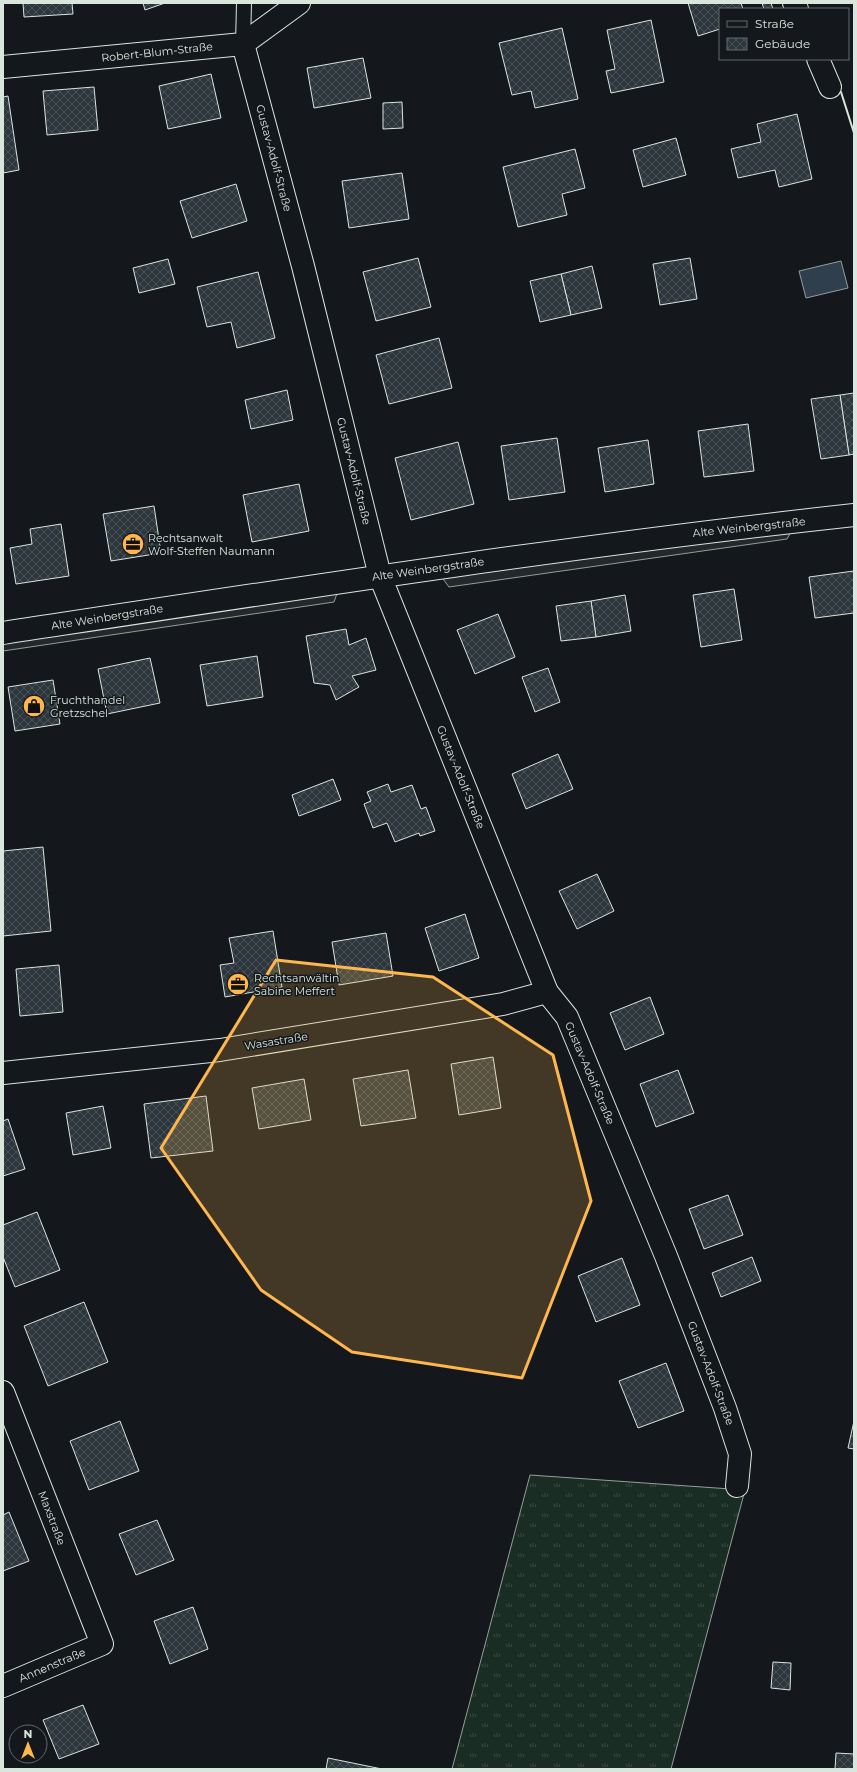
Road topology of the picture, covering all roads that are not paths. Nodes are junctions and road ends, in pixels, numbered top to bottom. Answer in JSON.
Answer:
{"nodes":[{"id":1,"x":244,"y":3,"type":"edge"},
{"id":2,"x":299,"y":3,"type":"edge"},
{"id":3,"x":243,"y":44,"type":"junction"},
{"id":4,"x":818,"y":60,"type":"edge"},
{"id":5,"x":3,"y":67,"type":"edge"},
{"id":6,"x":830,"y":87,"type":"dead end"},
{"id":7,"x":854,"y":515,"type":"edge"},
{"id":8,"x":380,"y":576,"type":"junction"},
{"id":9,"x":3,"y":633,"type":"edge"},
{"id":10,"x":547,"y":992,"type":"junction"},
{"id":11,"x":3,"y":1073,"type":"edge"},
{"id":12,"x":3,"y":1392,"type":"edge"},
{"id":13,"x":737,"y":1486,"type":"dead end"},
{"id":14,"x":102,"y":1644,"type":"joint"},
{"id":15,"x":3,"y":1686,"type":"edge"}],
"edges":[{"from":1,"to":3,"type":"lane"},
{"from":2,"to":3,"type":"street"},
{"from":3,"to":5,"type":"street","name":"Robert-Blum-Straße"},
{"from":3,"to":8,"type":"street","name":"Gustav-Adolf-Straße"},
{"from":4,"to":6,"type":"street"},
{"from":7,"to":8,"type":"street","name":"Alte Weinbergstraße"},
{"from":8,"to":9,"type":"street","name":"Alte Weinbergstraße"},
{"from":8,"to":10,"type":"street","name":"Gustav-Adolf-Straße"},
{"from":10,"to":11,"type":"street","name":"Wasastraße"},
{"from":10,"to":13,"type":"street","name":"Gustav-Adolf-Straße"},
{"from":12,"to":14,"type":"street","name":"Maxstraße"},
{"from":14,"to":15,"type":"street","name":"Annenstraße"}]}
